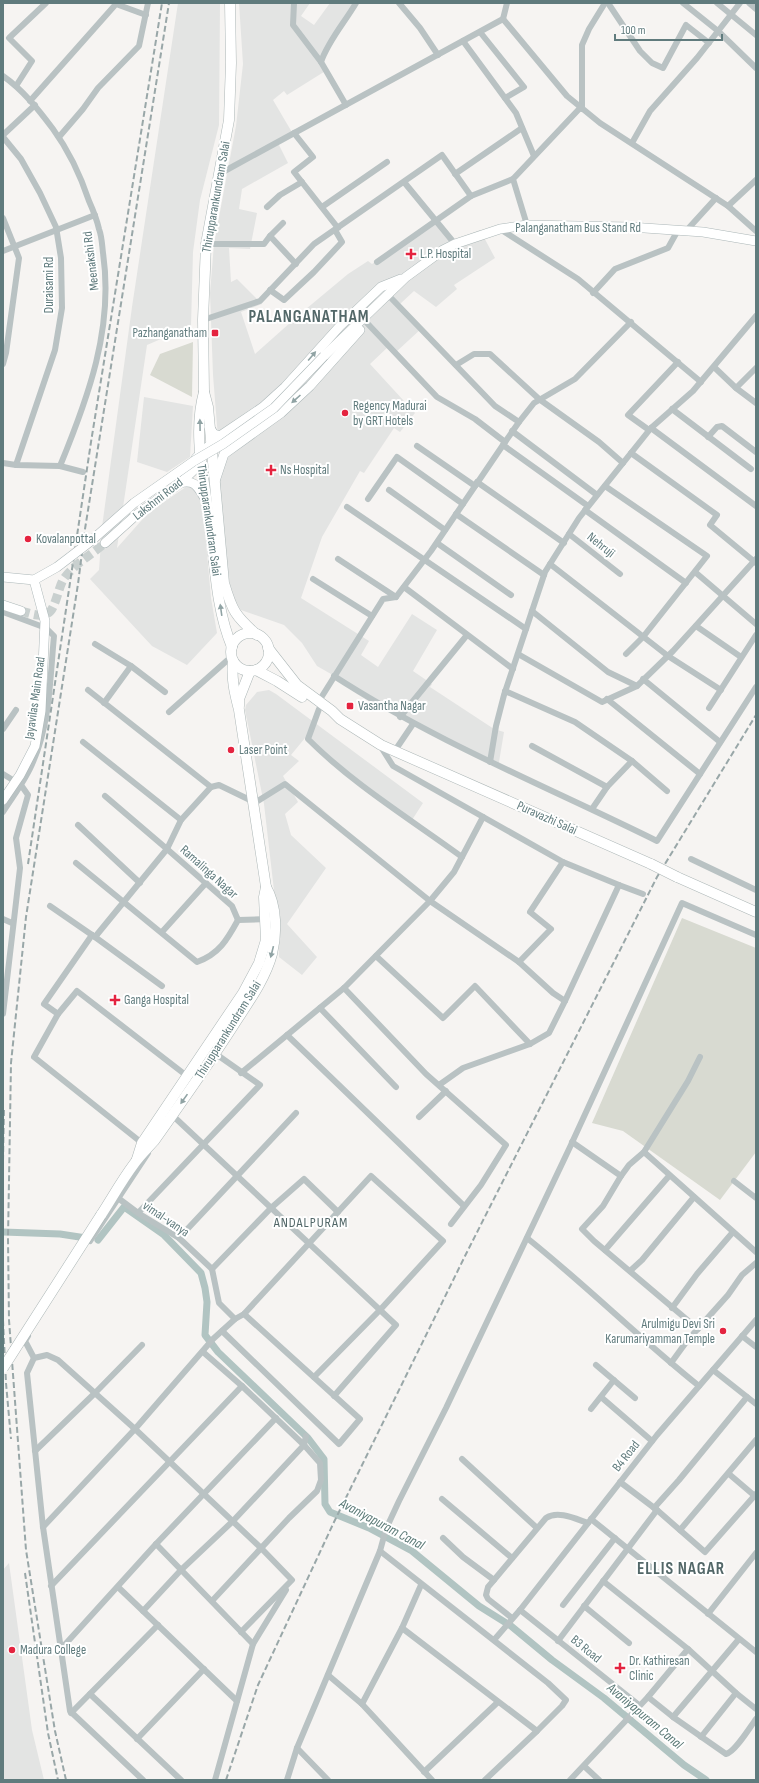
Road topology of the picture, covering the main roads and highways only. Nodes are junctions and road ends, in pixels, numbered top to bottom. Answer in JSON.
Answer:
{"nodes":[{"id":1,"x":230,"y":3,"type":"edge"},
{"id":2,"x":204,"y":392,"type":"junction"},
{"id":3,"x":257,"y":635,"type":"junction"},
{"id":4,"x":268,"y":648,"type":"junction"},
{"id":5,"x":232,"y":655,"type":"junction"},
{"id":6,"x":253,"y":671,"type":"junction"},
{"id":7,"x":319,"y":705,"type":"junction"},
{"id":8,"x":239,"y":710,"type":"junction"},
{"id":9,"x":756,"y":912,"type":"edge"},
{"id":10,"x":270,"y":919,"type":"junction"},
{"id":11,"x":169,"y":1112,"type":"junction"},
{"id":12,"x":3,"y":1368,"type":"edge"}],
"edges":[{"from":1,"to":2,"type":"main road","name":"Thirupparankundram Salai"},
{"from":2,"to":3,"type":"main road","name":"Thirupparankundram Salai"},
{"from":5,"to":2,"type":"main road","name":"Thirupparankundram Salai","one_way":true},
{"from":3,"to":4,"type":"main road"},
{"from":3,"to":5,"type":"main road"},
{"from":4,"to":6,"type":"main road"},
{"from":4,"to":7,"type":"main road","name":"Puravazhi Salai"},
{"from":5,"to":6,"type":"main road"},
{"from":5,"to":8,"type":"main road","name":"Thirupparankundram Salai"},
{"from":6,"to":7,"type":"main road","name":"Puravazhi Salai"},
{"from":6,"to":8,"type":"main road","name":"Thirupparankundram Salai"},
{"from":7,"to":9,"type":"main road","name":"Puravazhi Salai","bridge":true},
{"from":8,"to":10,"type":"main road","name":"Thirupparankundram Salai"},
{"from":10,"to":11,"type":"main road","name":"Thirupparankundram Salai"},
{"from":10,"to":11,"type":"main road","name":"Thirupparankundram Salai","one_way":true},
{"from":11,"to":12,"type":"main road","name":"Thirupparankundram Salai","bridge":true}]}
